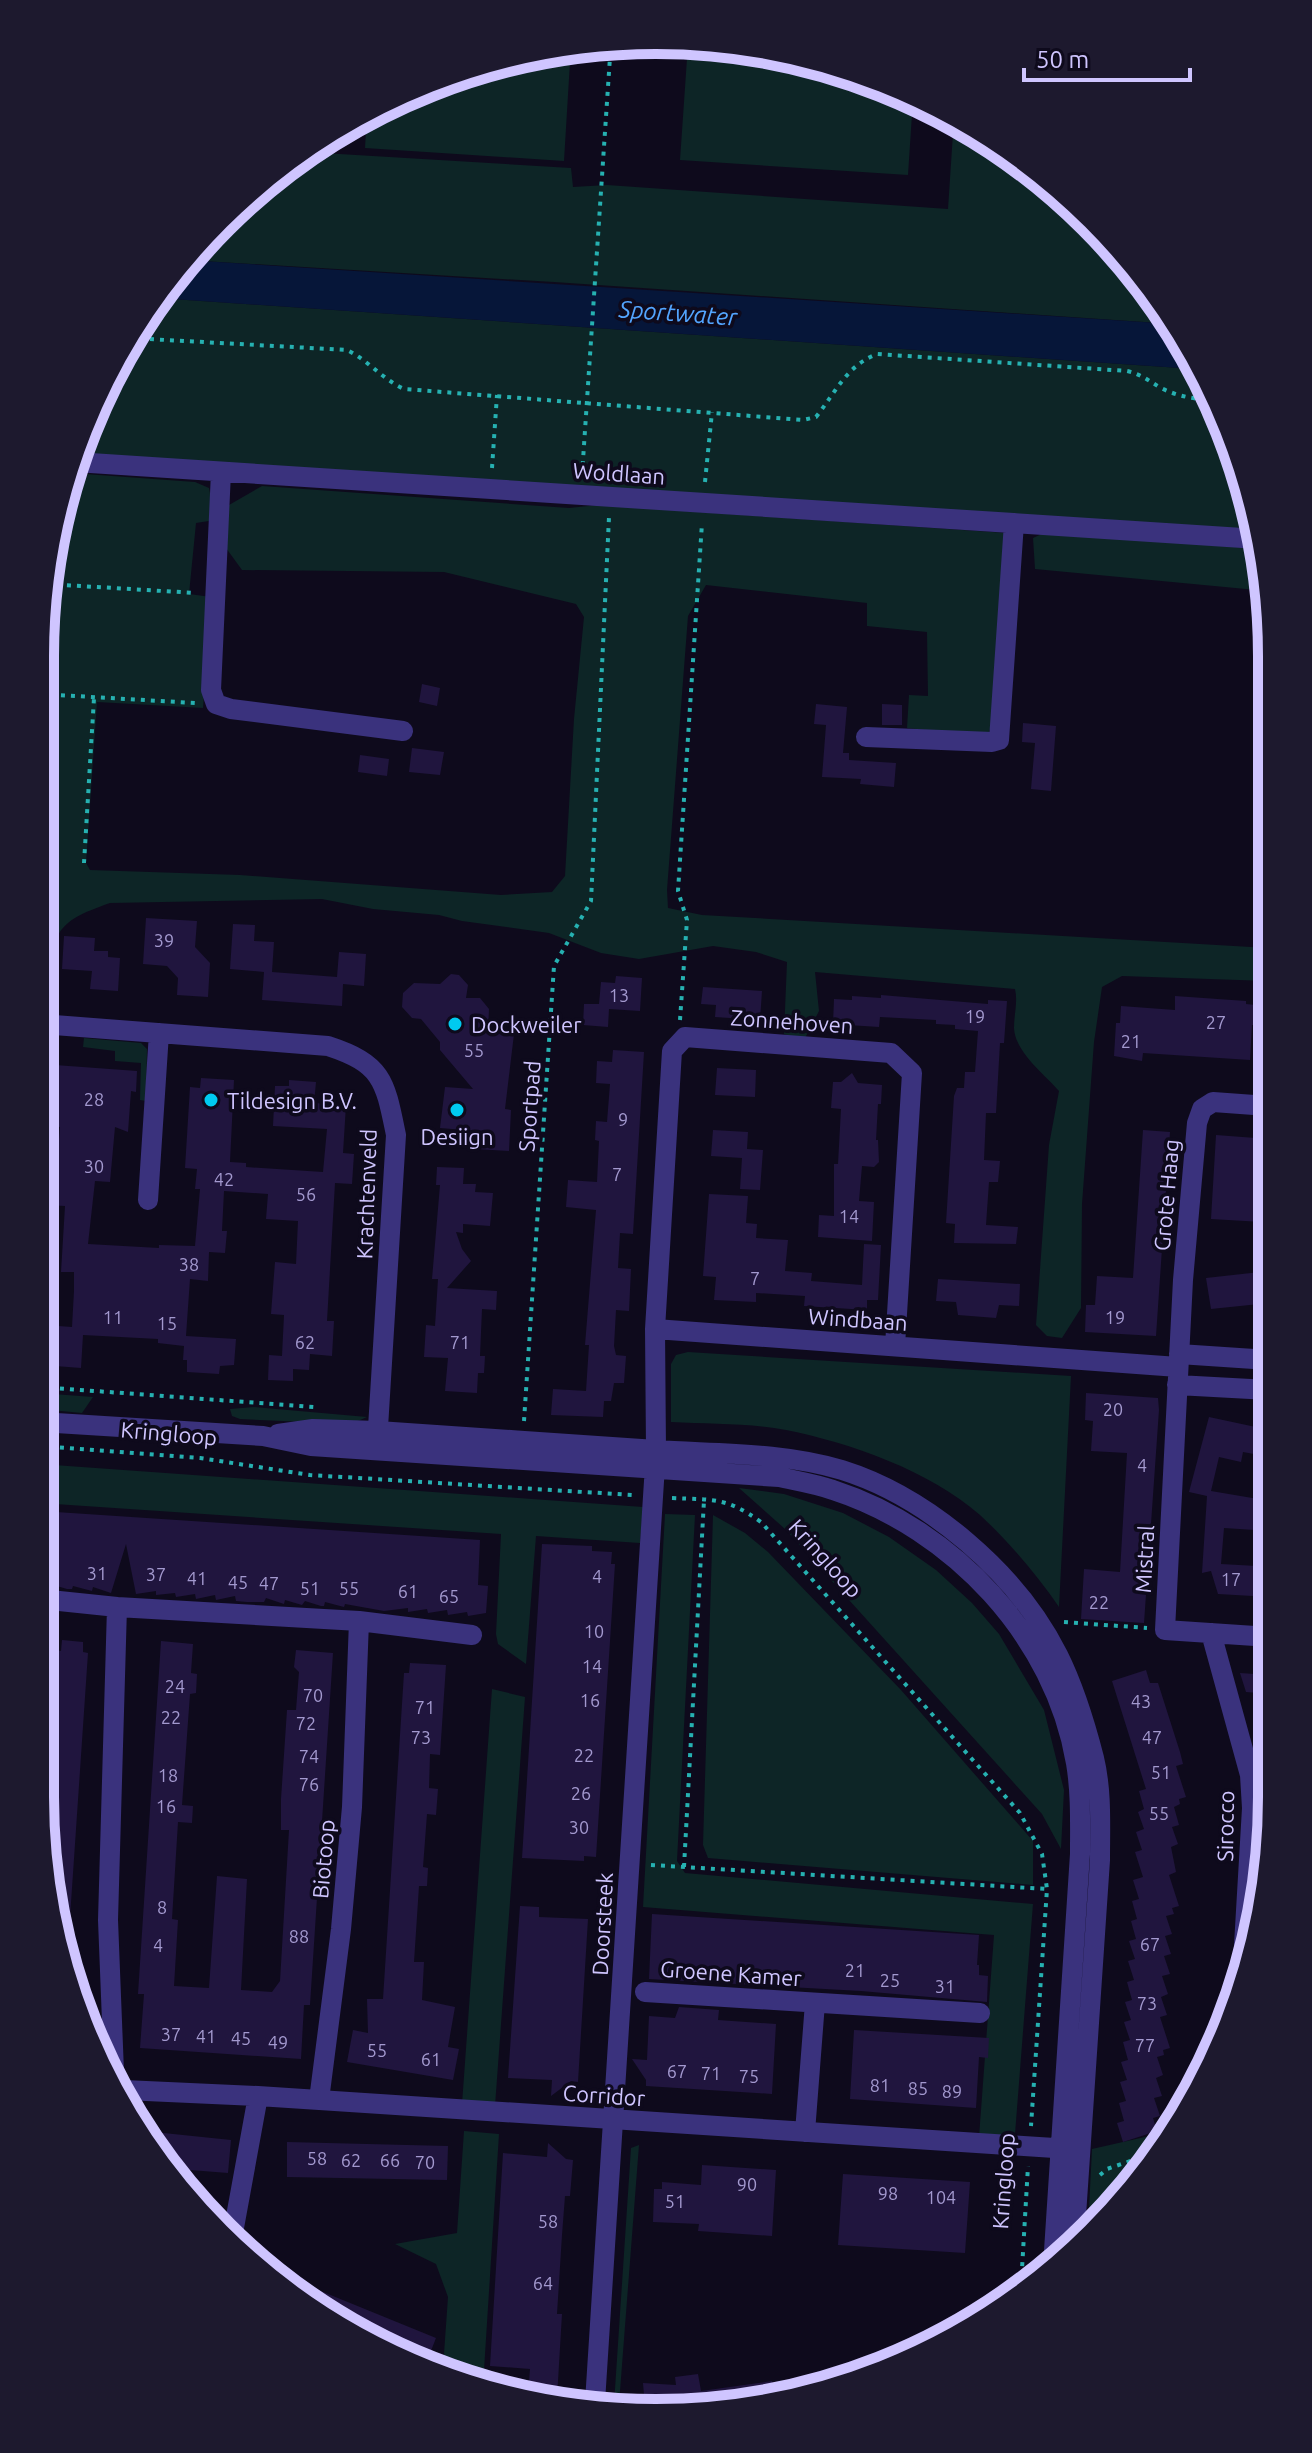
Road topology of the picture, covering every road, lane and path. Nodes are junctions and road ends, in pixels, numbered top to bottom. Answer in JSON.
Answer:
{"nodes":[{"id":1,"x":610,"y":56,"type":"edge"},
{"id":2,"x":145,"y":339,"type":"edge"},
{"id":3,"x":497,"y":395,"type":"junction"},
{"id":4,"x":1200,"y":398,"type":"edge"},
{"id":5,"x":587,"y":401,"type":"junction"},
{"id":6,"x":712,"y":412,"type":"junction"},
{"id":7,"x":86,"y":463,"type":"edge"},
{"id":8,"x":221,"y":472,"type":"junction"},
{"id":9,"x":491,"y":489,"type":"junction"},
{"id":10,"x":581,"y":495,"type":"junction"},
{"id":11,"x":610,"y":497,"type":"junction"},
{"id":12,"x":703,"y":503,"type":"junction"},
{"id":13,"x":1014,"y":523,"type":"junction"},
{"id":14,"x":1246,"y":538,"type":"edge"},
{"id":15,"x":58,"y":585,"type":"edge"},
{"id":16,"x":215,"y":594,"type":"junction"},
{"id":17,"x":54,"y":695,"type":"edge"},
{"id":18,"x":94,"y":697,"type":"junction"},
{"id":19,"x":216,"y":704,"type":"junction"},
{"id":20,"x":403,"y":731,"type":"dead end"},
{"id":21,"x":866,"y":737,"type":"dead end"},
{"id":22,"x":84,"y":863,"type":"dead end"},
{"id":23,"x":54,"y":1025,"type":"edge"},
{"id":24,"x":159,"y":1033,"type":"junction"},
{"id":25,"x":685,"y":1037,"type":"junction"},
{"id":26,"x":1258,"y":1105,"type":"edge"},
{"id":27,"x":148,"y":1200,"type":"dead end"},
{"id":28,"x":655,"y":1329,"type":"junction"},
{"id":29,"x":895,"y":1346,"type":"junction"},
{"id":30,"x":1258,"y":1361,"type":"edge"},
{"id":31,"x":1178,"y":1369,"type":"junction"},
{"id":32,"x":1258,"y":1387,"type":"edge"},
{"id":33,"x":54,"y":1423,"type":"edge"},
{"id":34,"x":377,"y":1441,"type":"junction"},
{"id":35,"x":523,"y":1441,"type":"junction"},
{"id":36,"x":54,"y":1447,"type":"edge"},
{"id":37,"x":655,"y":1459,"type":"junction"},
{"id":38,"x":653,"y":1497,"type":"junction"},
{"id":39,"x":704,"y":1500,"type":"junction"},
{"id":40,"x":54,"y":1600,"type":"edge"},
{"id":41,"x":117,"y":1607,"type":"junction"},
{"id":42,"x":359,"y":1621,"type":"junction"},
{"id":43,"x":1211,"y":1633,"type":"junction"},
{"id":44,"x":472,"y":1635,"type":"dead end"},
{"id":45,"x":1258,"y":1636,"type":"edge"},
{"id":46,"x":629,"y":1864,"type":"junction"},
{"id":47,"x":684,"y":1867,"type":"junction"},
{"id":48,"x":1047,"y":1889,"type":"junction"},
{"id":49,"x":1246,"y":1915,"type":"edge"},
{"id":50,"x":645,"y":1992,"type":"dead end"},
{"id":51,"x":815,"y":2003,"type":"junction"},
{"id":52,"x":980,"y":2013,"type":"dead end"},
{"id":53,"x":113,"y":2057,"type":"edge"},
{"id":54,"x":131,"y":2090,"type":"edge"},
{"id":55,"x":258,"y":2096,"type":"junction"},
{"id":56,"x":319,"y":2100,"type":"junction"},
{"id":57,"x":615,"y":2120,"type":"junction"},
{"id":58,"x":805,"y":2132,"type":"junction"},
{"id":59,"x":1030,"y":2146,"type":"junction"},
{"id":60,"x":1059,"y":2148,"type":"junction"},
{"id":61,"x":1081,"y":2150,"type":"junction"},
{"id":62,"x":1137,"y":2159,"type":"edge"},
{"id":63,"x":1099,"y":2185,"type":"dead end"},
{"id":64,"x":234,"y":2227,"type":"edge"},
{"id":65,"x":1070,"y":2234,"type":"edge"},
{"id":66,"x":1068,"y":2236,"type":"edge"},
{"id":67,"x":1022,"y":2275,"type":"edge"},
{"id":68,"x":595,"y":2396,"type":"edge"}],
"edges":[{"from":1,"to":5,"type":"path"},
{"from":2,"to":3,"type":"path"},
{"from":3,"to":5,"type":"path"},
{"from":3,"to":9,"type":"path"},
{"from":4,"to":6,"type":"path"},
{"from":5,"to":6,"type":"path"},
{"from":5,"to":10,"type":"path"},
{"from":6,"to":12,"type":"path"},
{"from":7,"to":8,"type":"street","name":"Woldlaan"},
{"from":8,"to":9,"type":"street","name":"Woldlaan"},
{"from":8,"to":16,"type":"street"},
{"from":9,"to":10,"type":"street","name":"Woldlaan"},
{"from":10,"to":11,"type":"street","name":"Woldlaan"},
{"from":11,"to":12,"type":"street","name":"Woldlaan"},
{"from":11,"to":35,"type":"path","name":"Sportpad"},
{"from":12,"to":13,"type":"street","name":"Woldlaan"},
{"from":12,"to":25,"type":"path"},
{"from":13,"to":14,"type":"street","name":"Woldlaan"},
{"from":13,"to":21,"type":"street"},
{"from":15,"to":16,"type":"path"},
{"from":16,"to":19,"type":"street"},
{"from":17,"to":18,"type":"path"},
{"from":18,"to":19,"type":"path"},
{"from":18,"to":22,"type":"path"},
{"from":19,"to":20,"type":"street"},
{"from":23,"to":24,"type":"street","name":"Krachtenveld"},
{"from":24,"to":27,"type":"street"},
{"from":24,"to":34,"type":"street","name":"Krachtenveld"},
{"from":25,"to":28,"type":"street"},
{"from":25,"to":29,"type":"street","name":"Zonnehoven"},
{"from":26,"to":31,"type":"street","name":"Grote Haag"},
{"from":28,"to":29,"type":"street","name":"Windbaan"},
{"from":28,"to":37,"type":"street"},
{"from":29,"to":31,"type":"street","name":"Windbaan"},
{"from":30,"to":31,"type":"street","name":"Windbaan"},
{"from":31,"to":32,"type":"street","name":"Windbaan"},
{"from":31,"to":43,"type":"street","name":"Mistral"},
{"from":33,"to":34,"type":"street","name":"Kringloop"},
{"from":34,"to":35,"type":"street","name":"Kringloop"},
{"from":34,"to":37,"type":"street","name":"Kringloop"},
{"from":35,"to":37,"type":"street","name":"Kringloop"},
{"from":36,"to":38,"type":"path","name":"Kringloop"},
{"from":37,"to":38,"type":"street","name":"Doorsteek"},
{"from":37,"to":60,"type":"street","name":"Kringloop"},
{"from":37,"to":61,"type":"street","name":"Kringloop"},
{"from":38,"to":39,"type":"path","name":"Kringloop"},
{"from":38,"to":46,"type":"street","name":"Doorsteek"},
{"from":39,"to":47,"type":"path"},
{"from":39,"to":48,"type":"path","name":"Kringloop"},
{"from":40,"to":41,"type":"street"},
{"from":41,"to":42,"type":"street"},
{"from":41,"to":53,"type":"street"},
{"from":42,"to":44,"type":"street"},
{"from":42,"to":56,"type":"street","name":"Biotoop"},
{"from":43,"to":45,"type":"street","name":"Mistral"},
{"from":43,"to":49,"type":"street","name":"Sirocco"},
{"from":46,"to":47,"type":"path"},
{"from":46,"to":57,"type":"street","name":"Doorsteek"},
{"from":47,"to":48,"type":"path"},
{"from":48,"to":59,"type":"path","name":"Kringloop"},
{"from":50,"to":51,"type":"street","name":"Groene Kamer"},
{"from":51,"to":52,"type":"street","name":"Groene Kamer"},
{"from":51,"to":58,"type":"street","name":"Groene Kamer"},
{"from":54,"to":55,"type":"street","name":"Corridor"},
{"from":55,"to":56,"type":"street","name":"Corridor"},
{"from":55,"to":64,"type":"street"},
{"from":56,"to":57,"type":"street","name":"Corridor"},
{"from":57,"to":58,"type":"street","name":"Corridor"},
{"from":57,"to":68,"type":"street","name":"Doorsteek"},
{"from":58,"to":59,"type":"street","name":"Corridor"},
{"from":59,"to":60,"type":"street","name":"Corridor"},
{"from":59,"to":67,"type":"path","name":"Kringloop"},
{"from":60,"to":61,"type":"street","name":"Corridor"},
{"from":60,"to":66,"type":"street","name":"Kringloop"},
{"from":61,"to":65,"type":"street","name":"Kringloop"},
{"from":62,"to":63,"type":"path"}]}
